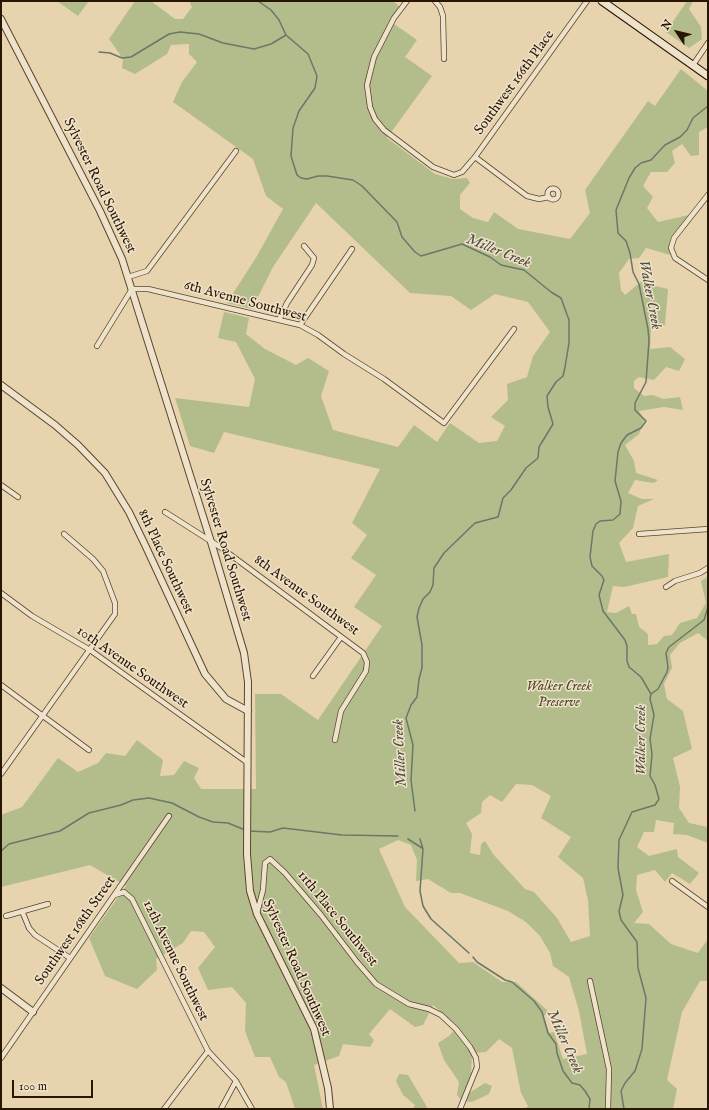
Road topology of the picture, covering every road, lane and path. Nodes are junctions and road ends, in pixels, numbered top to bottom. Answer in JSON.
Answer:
{"nodes":[{"id":1,"x":407,"y":1,"type":"edge"},
{"id":2,"x":435,"y":1,"type":"edge"},
{"id":3,"x":587,"y":1,"type":"edge"},
{"id":4,"x":602,"y":1,"type":"edge"},
{"id":5,"x":1,"y":19,"type":"edge"},
{"id":6,"x":708,"y":43,"type":"edge"},
{"id":7,"x":444,"y":59,"type":"dead end"},
{"id":8,"x":692,"y":65,"type":"junction"},
{"id":9,"x":708,"y":76,"type":"edge"},
{"id":10,"x":236,"y":151,"type":"dead end"},
{"id":11,"x":475,"y":158,"type":"junction"},
{"id":12,"x":708,"y":195,"type":"edge"},
{"id":13,"x":549,"y":197,"type":"dead end"},
{"id":14,"x":304,"y":246,"type":"dead end"},
{"id":15,"x":352,"y":249,"type":"dead end"},
{"id":16,"x":128,"y":278,"type":"junction"},
{"id":17,"x":708,"y":280,"type":"edge"},
{"id":18,"x":132,"y":289,"type":"junction"},
{"id":19,"x":279,"y":320,"type":"junction"},
{"id":20,"x":300,"y":325,"type":"junction"},
{"id":21,"x":514,"y":329,"type":"dead end"},
{"id":22,"x":97,"y":346,"type":"dead end"},
{"id":23,"x":1,"y":385,"type":"edge"},
{"id":24,"x":1,"y":485,"type":"edge"},
{"id":25,"x":18,"y":497,"type":"dead end"},
{"id":26,"x":165,"y":512,"type":"dead end"},
{"id":27,"x":708,"y":529,"type":"edge"},
{"id":28,"x":64,"y":534,"type":"dead end"},
{"id":29,"x":639,"y":534,"type":"dead end"},
{"id":30,"x":211,"y":542,"type":"junction"},
{"id":31,"x":708,"y":568,"type":"edge"},
{"id":32,"x":666,"y":587,"type":"dead end"},
{"id":33,"x":1,"y":593,"type":"edge"},
{"id":34,"x":341,"y":637,"type":"junction"},
{"id":35,"x":90,"y":650,"type":"junction"},
{"id":36,"x":313,"y":676,"type":"dead end"},
{"id":37,"x":1,"y":685,"type":"edge"},
{"id":38,"x":248,"y":711,"type":"junction"},
{"id":39,"x":43,"y":716,"type":"junction"},
{"id":40,"x":335,"y":740,"type":"dead end"},
{"id":41,"x":90,"y":750,"type":"dead end"},
{"id":42,"x":248,"y":763,"type":"junction"},
{"id":43,"x":1,"y":774,"type":"edge"},
{"id":44,"x":169,"y":816,"type":"dead end"},
{"id":45,"x":672,"y":880,"type":"dead end"},
{"id":46,"x":114,"y":895,"type":"junction"},
{"id":47,"x":48,"y":904,"type":"dead end"},
{"id":48,"x":708,"y":907,"type":"edge"},
{"id":49,"x":22,"y":911,"type":"junction"},
{"id":50,"x":257,"y":914,"type":"junction"},
{"id":51,"x":6,"y":916,"type":"dead end"},
{"id":52,"x":70,"y":958,"type":"junction"},
{"id":53,"x":590,"y":981,"type":"dead end"},
{"id":54,"x":1,"y":988,"type":"edge"},
{"id":55,"x":33,"y":1012,"type":"junction"},
{"id":56,"x":208,"y":1051,"type":"junction"},
{"id":57,"x":1,"y":1058,"type":"edge"},
{"id":58,"x":236,"y":1080,"type":"junction"},
{"id":59,"x":164,"y":1109,"type":"edge"},
{"id":60,"x":221,"y":1109,"type":"edge"},
{"id":61,"x":252,"y":1109,"type":"edge"},
{"id":62,"x":330,"y":1109,"type":"edge"},
{"id":63,"x":460,"y":1109,"type":"edge"},
{"id":64,"x":608,"y":1109,"type":"edge"}],
"edges":[{"from":1,"to":11,"type":"street","name":"Southwest 166th Place"},
{"from":2,"to":7,"type":"street"},
{"from":3,"to":11,"type":"street","name":"Southwest 166th Place"},
{"from":4,"to":8,"type":"main road"},
{"from":5,"to":16,"type":"street","name":"Sylvester Road Southwest"},
{"from":6,"to":8,"type":"street"},
{"from":8,"to":9,"type":"main road"},
{"from":10,"to":16,"type":"street"},
{"from":11,"to":13,"type":"street"},
{"from":12,"to":17,"type":"street"},
{"from":14,"to":19,"type":"street"},
{"from":15,"to":20,"type":"street"},
{"from":16,"to":18,"type":"street","name":"Sylvester Road Southwest"},
{"from":18,"to":19,"type":"street","name":"6th Avenue Southwest"},
{"from":18,"to":22,"type":"street"},
{"from":18,"to":30,"type":"street","name":"Sylvester Road Southwest"},
{"from":19,"to":20,"type":"street","name":"6th Avenue Southwest"},
{"from":20,"to":21,"type":"street","name":"6th Avenue Southwest"},
{"from":23,"to":38,"type":"street","name":"8th Place Southwest"},
{"from":24,"to":25,"type":"street"},
{"from":26,"to":30,"type":"street","name":"8th Avenue Southwest"},
{"from":27,"to":29,"type":"street"},
{"from":28,"to":35,"type":"street"},
{"from":30,"to":34,"type":"street","name":"8th Avenue Southwest"},
{"from":30,"to":38,"type":"street","name":"Sylvester Road Southwest"},
{"from":31,"to":32,"type":"street"},
{"from":33,"to":35,"type":"street","name":"10th Avenue Southwest"},
{"from":34,"to":36,"type":"street"},
{"from":34,"to":40,"type":"street","name":"8th Avenue Southwest"},
{"from":35,"to":39,"type":"street"},
{"from":35,"to":42,"type":"street","name":"10th Avenue Southwest"},
{"from":37,"to":39,"type":"street"},
{"from":38,"to":42,"type":"street","name":"Sylvester Road Southwest"},
{"from":39,"to":41,"type":"street"},
{"from":39,"to":43,"type":"street"},
{"from":42,"to":50,"type":"street","name":"Sylvester Road Southwest"},
{"from":44,"to":46,"type":"street","name":"Southwest 168th Street"},
{"from":45,"to":48,"type":"street"},
{"from":46,"to":52,"type":"street","name":"Southwest 168th Street"},
{"from":46,"to":56,"type":"street","name":"12th Avenue Southwest"},
{"from":47,"to":49,"type":"street"},
{"from":49,"to":51,"type":"street"},
{"from":49,"to":52,"type":"street"},
{"from":50,"to":62,"type":"street","name":"Sylvester Road Southwest"},
{"from":50,"to":63,"type":"street","name":"11th Place Southwest"},
{"from":52,"to":55,"type":"street","name":"Southwest 168th Street"},
{"from":53,"to":64,"type":"street"},
{"from":54,"to":55,"type":"street"},
{"from":55,"to":57,"type":"street","name":"Southwest 168th Street"},
{"from":56,"to":58,"type":"street"},
{"from":56,"to":59,"type":"street"},
{"from":58,"to":60,"type":"street"},
{"from":58,"to":61,"type":"street"}]}
